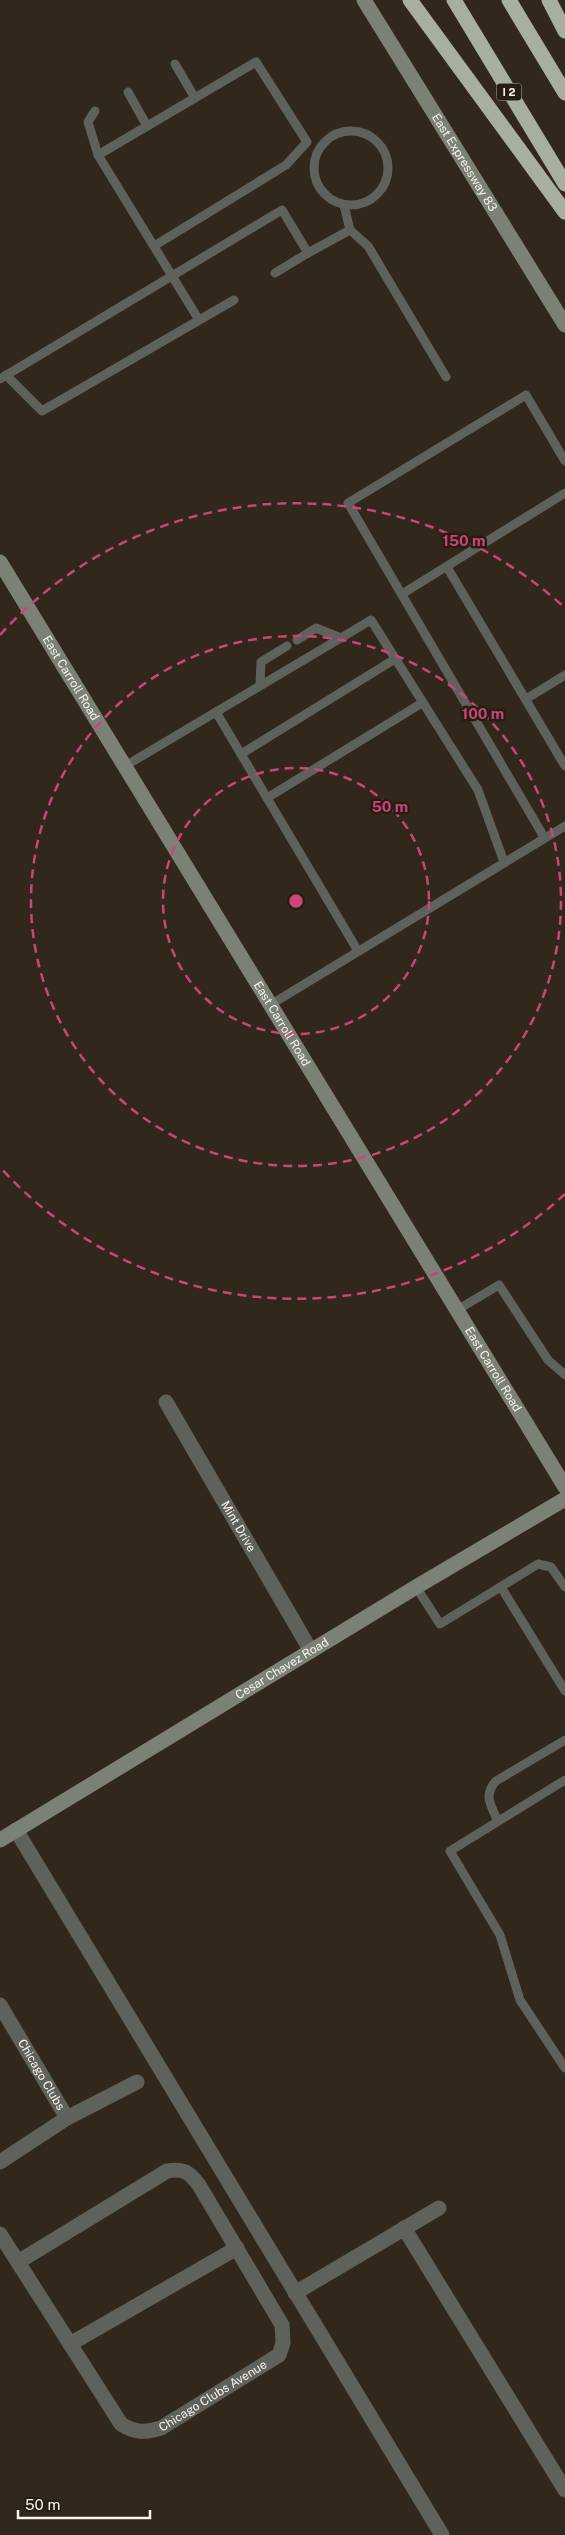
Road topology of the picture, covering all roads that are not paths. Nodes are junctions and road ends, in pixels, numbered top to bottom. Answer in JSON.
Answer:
{"nodes":[{"id":1,"x":364,"y":0,"type":"edge"},
{"id":2,"x":410,"y":0,"type":"edge"},
{"id":3,"x":454,"y":0,"type":"edge"},
{"id":4,"x":509,"y":0,"type":"edge"},
{"id":5,"x":549,"y":0,"type":"edge"},
{"id":6,"x":565,"y":31,"type":"edge"},
{"id":7,"x":175,"y":64,"type":"dead end"},
{"id":8,"x":128,"y":92,"type":"dead end"},
{"id":9,"x":565,"y":94,"type":"edge"},
{"id":10,"x":195,"y":98,"type":"junction"},
{"id":11,"x":95,"y":111,"type":"dead end"},
{"id":12,"x":147,"y":126,"type":"junction"},
{"id":13,"x":307,"y":142,"type":"junction"},
{"id":14,"x":318,"y":149,"type":"junction"},
{"id":15,"x":98,"y":155,"type":"junction"},
{"id":16,"x":565,"y":184,"type":"edge"},
{"id":17,"x":344,"y":205,"type":"junction"},
{"id":18,"x":565,"y":212,"type":"edge"},
{"id":19,"x":350,"y":230,"type":"junction"},
{"id":20,"x":154,"y":246,"type":"junction"},
{"id":21,"x":308,"y":253,"type":"junction"},
{"id":22,"x":275,"y":273,"type":"dead end"},
{"id":23,"x":172,"y":276,"type":"junction"},
{"id":24,"x":234,"y":300,"type":"dead end"},
{"id":25,"x":199,"y":320,"type":"junction"},
{"id":26,"x":565,"y":325,"type":"edge"},
{"id":27,"x":3,"y":377,"type":"edge"},
{"id":28,"x":446,"y":377,"type":"dead end"},
{"id":29,"x":565,"y":461,"type":"edge"},
{"id":30,"x":565,"y":493,"type":"edge"},
{"id":31,"x":0,"y":562,"type":"edge"},
{"id":32,"x":447,"y":567,"type":"junction"},
{"id":33,"x":402,"y":594,"type":"junction"},
{"id":34,"x":341,"y":638,"type":"junction"},
{"id":35,"x":297,"y":640,"type":"dead end"},
{"id":36,"x":287,"y":646,"type":"dead end"},
{"id":37,"x":395,"y":659,"type":"junction"},
{"id":38,"x":565,"y":675,"type":"edge"},
{"id":39,"x":260,"y":686,"type":"junction"},
{"id":40,"x":526,"y":698,"type":"junction"},
{"id":41,"x":422,"y":704,"type":"junction"},
{"id":42,"x":216,"y":712,"type":"junction"},
{"id":43,"x":241,"y":754,"type":"junction"},
{"id":44,"x":125,"y":766,"type":"junction"},
{"id":45,"x":565,"y":766,"type":"edge"},
{"id":46,"x":267,"y":798,"type":"junction"},
{"id":47,"x":565,"y":826,"type":"edge"},
{"id":48,"x":544,"y":837,"type":"junction"},
{"id":49,"x":504,"y":862,"type":"junction"},
{"id":50,"x":358,"y":951,"type":"junction"},
{"id":51,"x":270,"y":1005,"type":"junction"},
{"id":52,"x":457,"y":1310,"type":"junction"},
{"id":53,"x":565,"y":1375,"type":"edge"},
{"id":54,"x":166,"y":1402,"type":"dead end"},
{"id":55,"x":565,"y":1487,"type":"edge"},
{"id":56,"x":565,"y":1500,"type":"edge"},
{"id":57,"x":416,"y":1587,"type":"junction"},
{"id":58,"x":501,"y":1587,"type":"junction"},
{"id":59,"x":565,"y":1587,"type":"edge"},
{"id":60,"x":311,"y":1651,"type":"junction"},
{"id":61,"x":565,"y":1691,"type":"edge"},
{"id":62,"x":565,"y":1740,"type":"edge"},
{"id":63,"x":565,"y":1780,"type":"edge"},
{"id":64,"x":498,"y":1821,"type":"junction"},
{"id":65,"x":16,"y":1830,"type":"junction"},
{"id":66,"x":0,"y":1840,"type":"edge"},
{"id":67,"x":0,"y":2006,"type":"edge"},
{"id":68,"x":565,"y":2068,"type":"edge"},
{"id":69,"x":137,"y":2082,"type":"dead end"},
{"id":70,"x":67,"y":2118,"type":"junction"},
{"id":71,"x":0,"y":2162,"type":"edge"},
{"id":72,"x":439,"y":2208,"type":"dead end"},
{"id":73,"x":404,"y":2228,"type":"junction"},
{"id":74,"x":0,"y":2234,"type":"edge"},
{"id":75,"x":237,"y":2248,"type":"junction"},
{"id":76,"x":18,"y":2262,"type":"junction"},
{"id":77,"x":295,"y":2293,"type":"junction"},
{"id":78,"x":70,"y":2344,"type":"junction"},
{"id":79,"x":565,"y":2490,"type":"edge"},
{"id":80,"x":442,"y":2535,"type":"edge"}],
"edges":[{"from":1,"to":26,"type":"street","name":"East Expressway 83"},
{"from":2,"to":18,"type":"highway"},
{"from":3,"to":16,"type":"highway","number":"I 2"},
{"from":4,"to":9,"type":"highway"},
{"from":5,"to":6,"type":"highway"},
{"from":7,"to":10,"type":"lane"},
{"from":8,"to":12,"type":"lane"},
{"from":10,"to":12,"type":"lane"},
{"from":10,"to":13,"type":"lane"},
{"from":11,"to":15,"type":"lane"},
{"from":12,"to":15,"type":"lane"},
{"from":13,"to":14,"type":"lane"},
{"from":13,"to":20,"type":"lane"},
{"from":14,"to":17,"type":"lane"},
{"from":14,"to":17,"type":"lane"},
{"from":15,"to":20,"type":"lane"},
{"from":17,"to":19,"type":"lane"},
{"from":19,"to":21,"type":"lane"},
{"from":19,"to":28,"type":"lane"},
{"from":20,"to":23,"type":"lane"},
{"from":21,"to":22,"type":"lane"},
{"from":21,"to":23,"type":"lane"},
{"from":23,"to":25,"type":"lane"},
{"from":23,"to":27,"type":"lane"},
{"from":24,"to":25,"type":"lane"},
{"from":25,"to":27,"type":"lane"},
{"from":29,"to":33,"type":"lane"},
{"from":30,"to":32,"type":"lane"},
{"from":31,"to":44,"type":"street","name":"East Carroll Road"},
{"from":32,"to":33,"type":"lane"},
{"from":32,"to":40,"type":"lane"},
{"from":33,"to":48,"type":"lane"},
{"from":34,"to":35,"type":"lane"},
{"from":34,"to":37,"type":"lane"},
{"from":34,"to":39,"type":"lane"},
{"from":36,"to":39,"type":"lane"},
{"from":37,"to":41,"type":"lane"},
{"from":37,"to":43,"type":"lane"},
{"from":38,"to":40,"type":"lane"},
{"from":39,"to":42,"type":"lane"},
{"from":40,"to":45,"type":"lane"},
{"from":41,"to":46,"type":"lane"},
{"from":41,"to":49,"type":"lane"},
{"from":42,"to":43,"type":"lane"},
{"from":42,"to":44,"type":"lane"},
{"from":43,"to":46,"type":"lane"},
{"from":44,"to":51,"type":"street","name":"East Carroll Road"},
{"from":46,"to":50,"type":"lane"},
{"from":47,"to":48,"type":"lane"},
{"from":48,"to":49,"type":"lane"},
{"from":49,"to":50,"type":"lane"},
{"from":50,"to":51,"type":"lane"},
{"from":51,"to":52,"type":"street","name":"East Carroll Road"},
{"from":52,"to":53,"type":"lane"},
{"from":52,"to":55,"type":"street","name":"East Carroll Road"},
{"from":54,"to":60,"type":"street","name":"Mint Drive"},
{"from":56,"to":57,"type":"street","name":"Cesar Chavez Road"},
{"from":57,"to":58,"type":"lane"},
{"from":57,"to":60,"type":"street","name":"Cesar Chavez Road"},
{"from":58,"to":59,"type":"lane"},
{"from":58,"to":61,"type":"lane"},
{"from":60,"to":65,"type":"street","name":"Cesar Chavez Road"},
{"from":62,"to":64,"type":"lane"},
{"from":63,"to":64,"type":"lane"},
{"from":64,"to":68,"type":"lane"},
{"from":65,"to":66,"type":"street","name":"Cesar Chavez Road"},
{"from":65,"to":77,"type":"street"},
{"from":67,"to":70,"type":"street","name":"Chicago Clubs"},
{"from":69,"to":70,"type":"street"},
{"from":70,"to":71,"type":"street"},
{"from":72,"to":73,"type":"street"},
{"from":73,"to":77,"type":"street"},
{"from":73,"to":79,"type":"street"},
{"from":74,"to":76,"type":"street","name":"Chicago Clubs Avenue"},
{"from":75,"to":76,"type":"street","name":"Chicago Clubs Avenue"},
{"from":75,"to":78,"type":"street"},
{"from":75,"to":78,"type":"street","name":"Chicago Clubs Avenue"},
{"from":76,"to":78,"type":"street","name":"Chicago Clubs Avenue"},
{"from":77,"to":80,"type":"street"}]}
